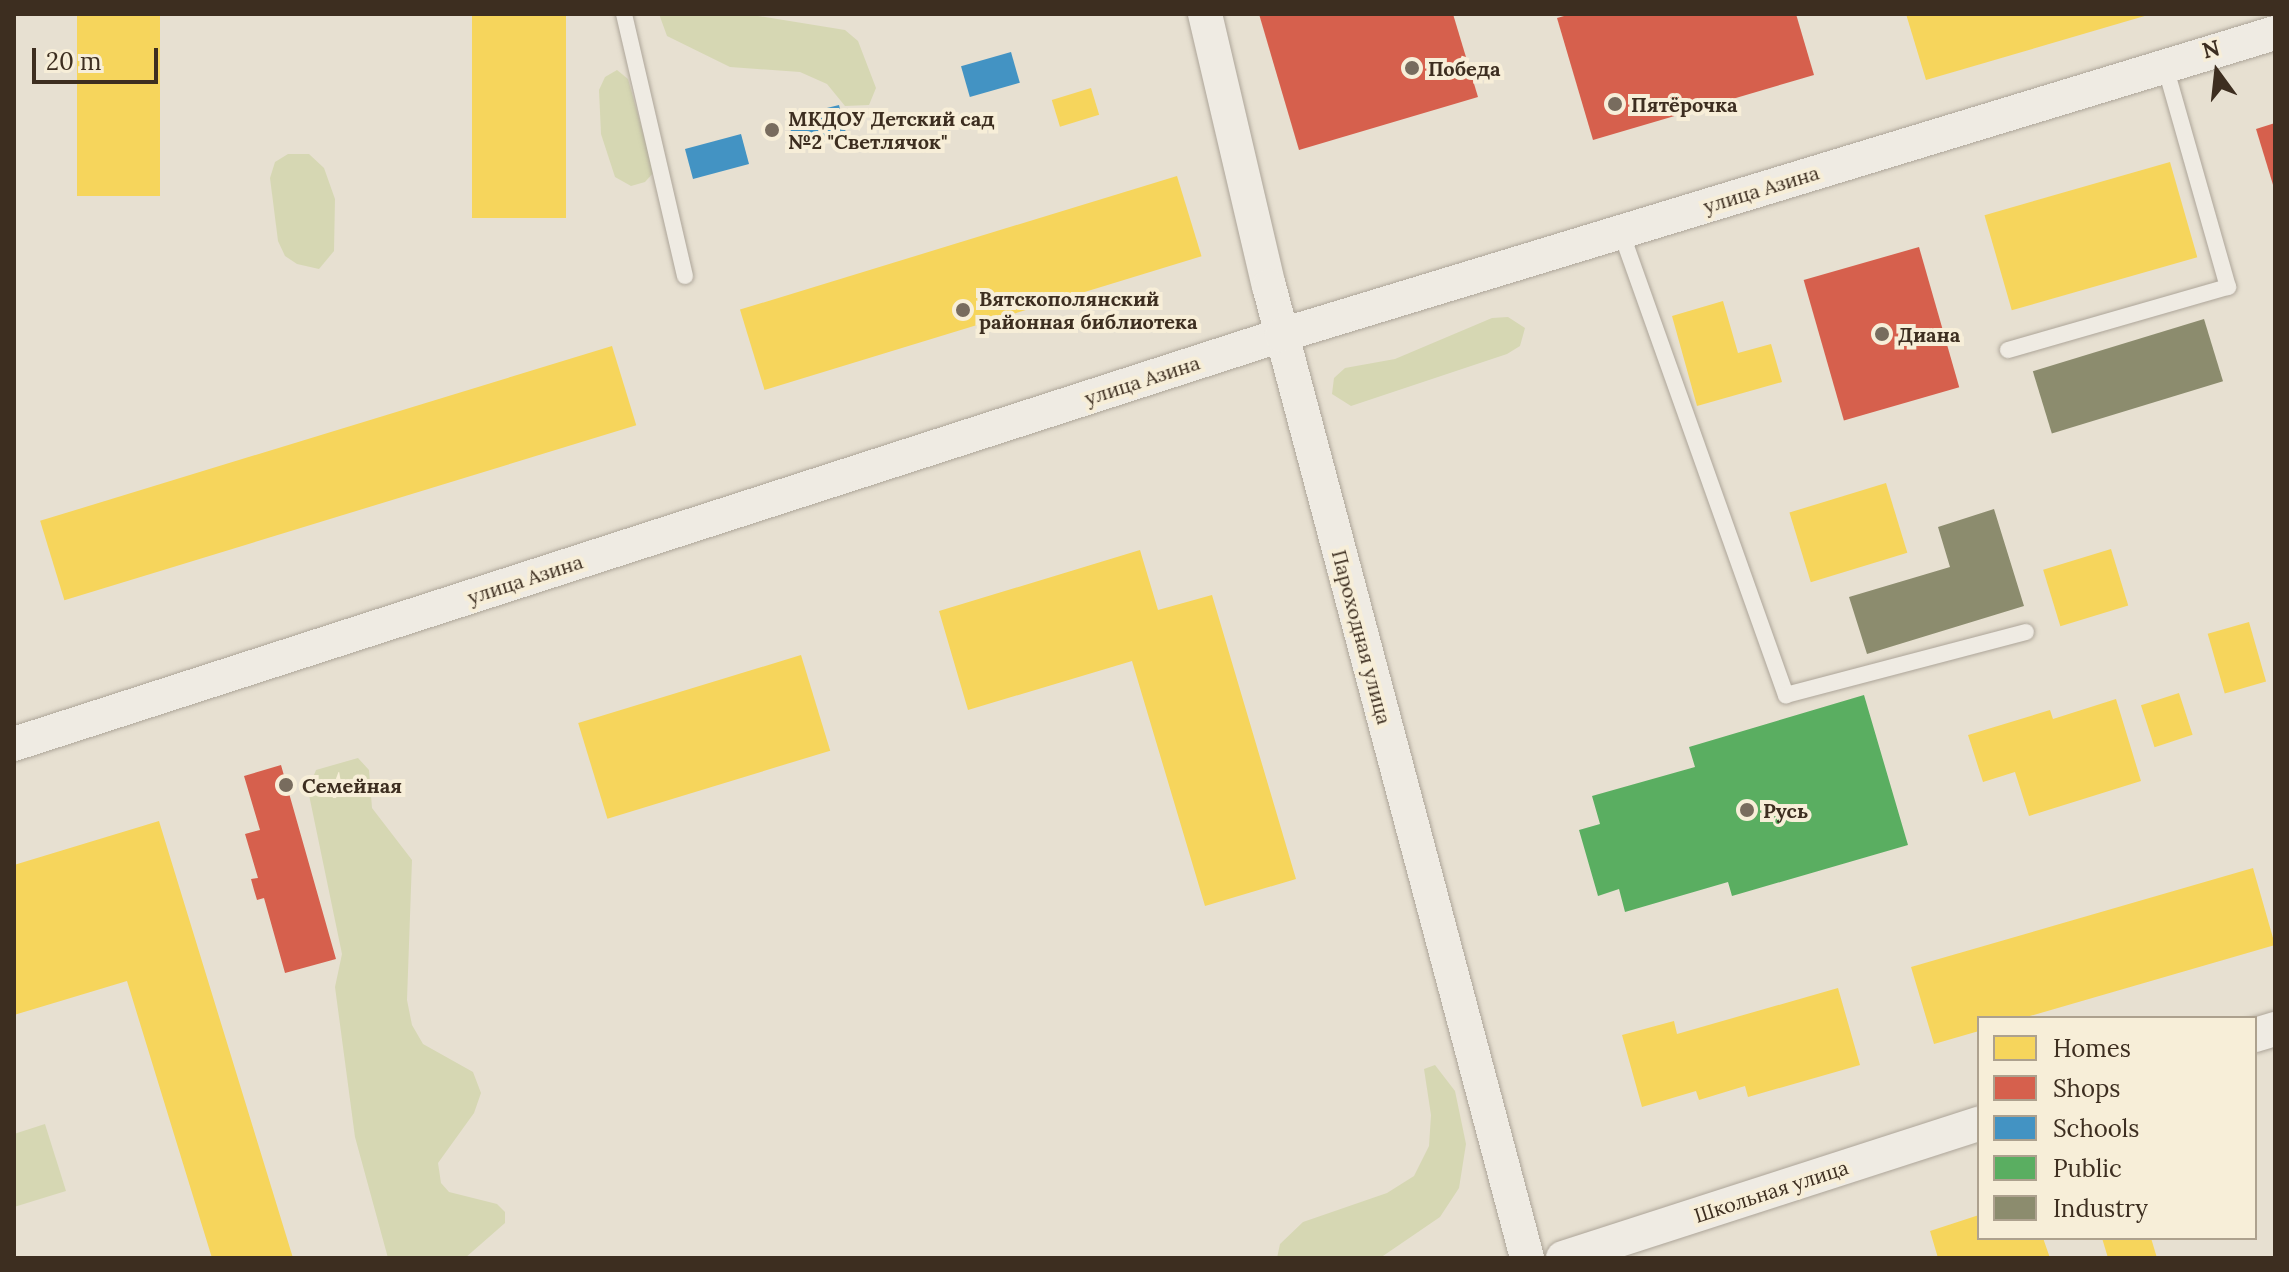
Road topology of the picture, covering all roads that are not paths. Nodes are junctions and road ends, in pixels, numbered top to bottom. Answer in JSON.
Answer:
{"nodes":[{"id":1,"x":624,"y":14,"type":"edge"},
{"id":2,"x":1205,"y":14,"type":"edge"},
{"id":3,"x":2275,"y":33,"type":"edge"},
{"id":4,"x":2165,"y":66,"type":"junction"},
{"id":5,"x":1621,"y":232,"type":"junction"},
{"id":6,"x":685,"y":276,"type":"dead end"},
{"id":7,"x":1282,"y":335,"type":"junction"},
{"id":8,"x":2008,"y":350,"type":"dead end"},
{"id":9,"x":2026,"y":632,"type":"dead end"},
{"id":10,"x":14,"y":744,"type":"edge"},
{"id":11,"x":1977,"y":1125,"type":"edge"},
{"id":12,"x":1527,"y":1258,"type":"edge"},
{"id":13,"x":1563,"y":1258,"type":"edge"}],
"edges":[{"from":1,"to":6,"type":"lane"},
{"from":2,"to":7,"type":"street","name":"Пароходная улица"},
{"from":3,"to":4,"type":"street","name":"улица Азина"},
{"from":4,"to":5,"type":"street","name":"улица Азина"},
{"from":4,"to":8,"type":"lane"},
{"from":5,"to":7,"type":"street","name":"улица Азина"},
{"from":5,"to":9,"type":"lane"},
{"from":7,"to":10,"type":"street","name":"улица Азина"},
{"from":7,"to":12,"type":"street","name":"Пароходная улица"},
{"from":11,"to":13,"type":"street","name":"Школьная улица"}]}
